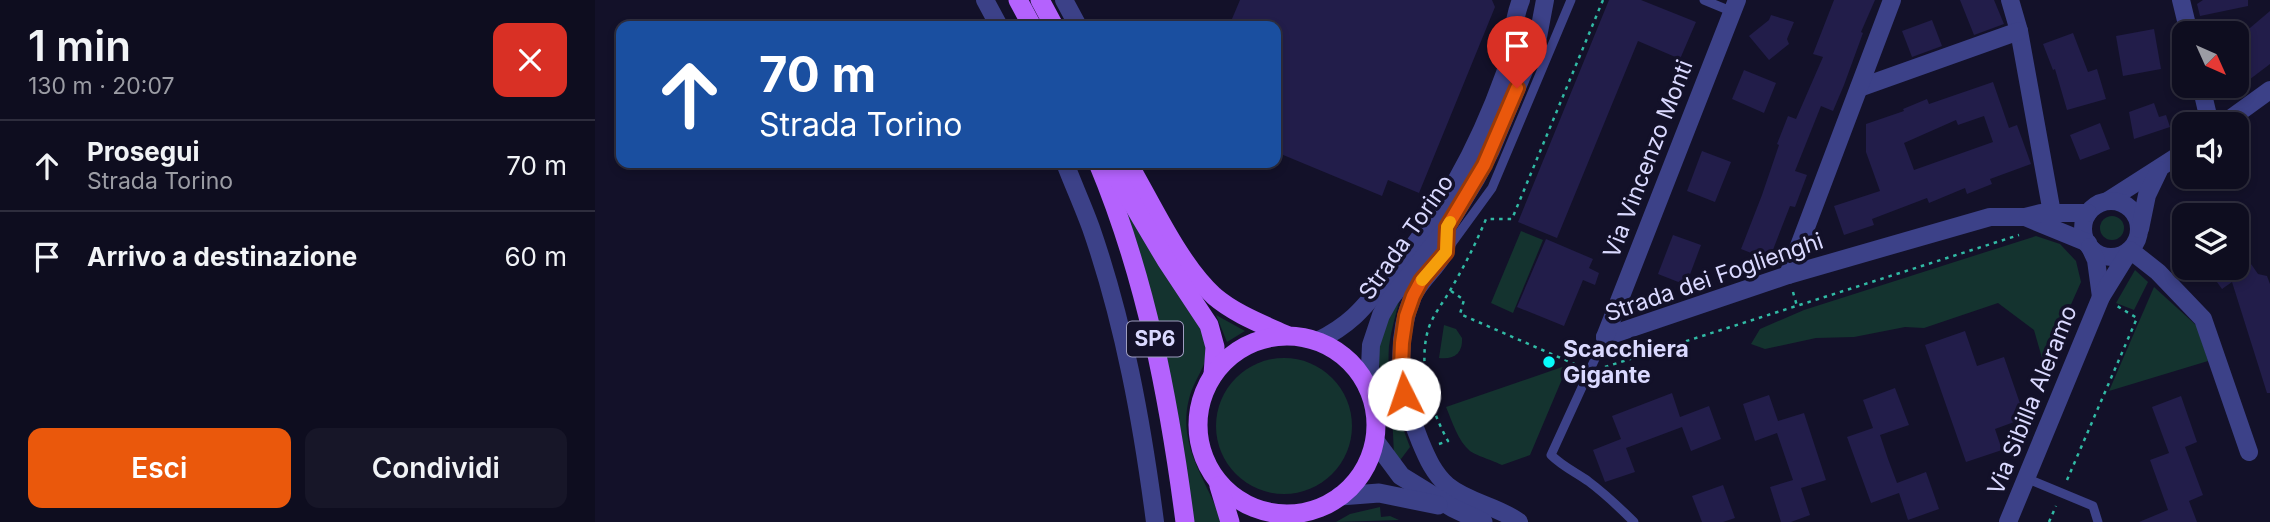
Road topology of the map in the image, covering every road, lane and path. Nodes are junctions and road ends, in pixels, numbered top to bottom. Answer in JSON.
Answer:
{"nodes":[{"id":1,"x":985,"y":0,"type":"edge"},
{"id":2,"x":1018,"y":0,"type":"edge"},
{"id":3,"x":1040,"y":0,"type":"edge"},
{"id":4,"x":1064,"y":0,"type":"edge"},
{"id":5,"x":1521,"y":0,"type":"edge"},
{"id":6,"x":1545,"y":0,"type":"edge"},
{"id":7,"x":1571,"y":0,"type":"edge"},
{"id":8,"x":1604,"y":0,"type":"edge"},
{"id":9,"x":1704,"y":0,"type":"edge"},
{"id":10,"x":1892,"y":0,"type":"edge"},
{"id":11,"x":2010,"y":0,"type":"edge"},
{"id":12,"x":2181,"y":0,"type":"edge"},
{"id":13,"x":1735,"y":6,"type":"edge"},
{"id":14,"x":996,"y":21,"type":"edge"},
{"id":15,"x":1029,"y":21,"type":"edge"},
{"id":16,"x":1051,"y":21,"type":"edge"},
{"id":17,"x":1075,"y":21,"type":"edge"},
{"id":18,"x":2186,"y":21,"type":"edge"},
{"id":19,"x":2019,"y":31,"type":"junction"},
{"id":20,"x":1546,"y":40,"type":"junction"},
{"id":21,"x":1859,"y":88,"type":"junction"},
{"id":22,"x":2270,"y":90,"type":"edge"},
{"id":23,"x":2240,"y":112,"type":"edge"},
{"id":24,"x":2172,"y":160,"type":"edge"},
{"id":25,"x":1067,"y":168,"type":"edge"},
{"id":26,"x":1100,"y":168,"type":"edge"},
{"id":27,"x":1111,"y":168,"type":"edge"},
{"id":28,"x":1131,"y":168,"type":"edge"},
{"id":29,"x":2160,"y":168,"type":"junction"},
{"id":30,"x":2109,"y":200,"type":"junction"},
{"id":31,"x":2052,"y":213,"type":"junction"},
{"id":32,"x":2088,"y":214,"type":"junction"},
{"id":33,"x":2025,"y":225,"type":"junction"},
{"id":34,"x":1447,"y":227,"type":"junction"},
{"id":35,"x":2140,"y":229,"type":"junction"},
{"id":36,"x":2089,"y":245,"type":"junction"},
{"id":37,"x":2130,"y":250,"type":"junction"},
{"id":38,"x":1446,"y":252,"type":"junction"},
{"id":39,"x":1788,"y":275,"type":"junction"},
{"id":40,"x":1451,"y":291,"type":"junction"},
{"id":41,"x":2101,"y":298,"type":"junction"},
{"id":42,"x":1287,"y":336,"type":"junction"},
{"id":43,"x":1605,"y":337,"type":"junction"},
{"id":44,"x":1317,"y":341,"type":"junction"},
{"id":45,"x":1590,"y":371,"type":"junction"},
{"id":46,"x":1213,"y":375,"type":"junction"},
{"id":47,"x":1369,"y":390,"type":"junction"},
{"id":48,"x":1375,"y":441,"type":"junction"},
{"id":49,"x":1424,"y":450,"type":"junction"},
{"id":50,"x":2249,"y":452,"type":"dead end"},
{"id":51,"x":2026,"y":478,"type":"junction"},
{"id":52,"x":1217,"y":482,"type":"junction"},
{"id":53,"x":2062,"y":493,"type":"junction"},
{"id":54,"x":1340,"y":496,"type":"junction"},
{"id":55,"x":1453,"y":508,"type":"junction"},
{"id":56,"x":1304,"y":517,"type":"edge"},
{"id":57,"x":1155,"y":522,"type":"edge"},
{"id":58,"x":1185,"y":522,"type":"edge"},
{"id":59,"x":1230,"y":522,"type":"edge"},
{"id":60,"x":1483,"y":522,"type":"edge"},
{"id":61,"x":1519,"y":522,"type":"edge"},
{"id":62,"x":1634,"y":522,"type":"edge"},
{"id":63,"x":2008,"y":522,"type":"edge"},
{"id":64,"x":2049,"y":522,"type":"edge"},
{"id":65,"x":2098,"y":522,"type":"edge"}],
"edges":[{"from":1,"to":14,"type":"street"},
{"from":2,"to":15,"type":"main road"},
{"from":3,"to":16,"type":"main road"},
{"from":4,"to":17,"type":"street"},
{"from":5,"to":44,"type":"street","name":"Strada Torino"},
{"from":6,"to":20,"type":"street","name":"Strada Torino"},
{"from":7,"to":20,"type":"lane","name":"Strada Torino"},
{"from":8,"to":40,"type":"path"},
{"from":9,"to":13,"type":"lane"},
{"from":10,"to":21,"type":"street"},
{"from":11,"to":19,"type":"street"},
{"from":12,"to":18,"type":"street"},
{"from":13,"to":43,"type":"street","name":"Via Vincenzo Monti"},
{"from":19,"to":21,"type":"street"},
{"from":19,"to":31,"type":"street"},
{"from":20,"to":34,"type":"street","name":"Strada Torino"},
{"from":20,"to":38,"type":"lane","name":"Strada Torino"},
{"from":21,"to":39,"type":"street"},
{"from":22,"to":23,"type":"street"},
{"from":24,"to":29,"type":"street"},
{"from":25,"to":57,"type":"street"},
{"from":26,"to":58,"type":"main road","number":"SP6"},
{"from":27,"to":46,"type":"main road","number":"SP6"},
{"from":28,"to":42,"type":"main road","number":"SP6"},
{"from":29,"to":30,"type":"street"},
{"from":29,"to":35,"type":"street"},
{"from":30,"to":32,"type":"street"},
{"from":30,"to":35,"type":"street"},
{"from":31,"to":32,"type":"street","name":"Strada dei Foglienghi"},
{"from":31,"to":33,"type":"street","name":"Strada dei Foglienghi"},
{"from":32,"to":36,"type":"street"},
{"from":33,"to":36,"type":"street","name":"Strada dei Foglienghi"},
{"from":33,"to":39,"type":"street","name":"Strada dei Foglienghi"},
{"from":33,"to":45,"type":"path"},
{"from":34,"to":38,"type":"street"},
{"from":34,"to":47,"type":"street","name":"Strada Torino"},
{"from":35,"to":37,"type":"street"},
{"from":36,"to":37,"type":"street","name":"Strada dei Foglienghi"},
{"from":36,"to":41,"type":"street","name":"Via Sibilla Aleramo"},
{"from":37,"to":41,"type":"street","name":"Via Sibilla Aleramo"},
{"from":37,"to":50,"type":"street"},
{"from":38,"to":49,"type":"street"},
{"from":39,"to":43,"type":"street","name":"Strada dei Foglienghi"},
{"from":40,"to":45,"type":"path"},
{"from":40,"to":49,"type":"path"},
{"from":41,"to":51,"type":"street","name":"Via Sibilla Aleramo"},
{"from":41,"to":53,"type":"path"},
{"from":42,"to":44,"type":"main road","number":"SP6"},
{"from":42,"to":46,"type":"main road","number":"SP6"},
{"from":43,"to":45,"type":"lane","name":"Strada dei Foglienghi"},
{"from":44,"to":47,"type":"main road","number":"SP6"},
{"from":45,"to":62,"type":"lane","name":"Strada dei Foglienghi"},
{"from":46,"to":52,"type":"main road","number":"SP6"},
{"from":47,"to":48,"type":"main road","number":"SP6"},
{"from":48,"to":54,"type":"main road","number":"SP6"},
{"from":48,"to":55,"type":"street"},
{"from":49,"to":61,"type":"street"},
{"from":51,"to":53,"type":"lane"},
{"from":51,"to":63,"type":"street","name":"Via Sibilla Aleramo"},
{"from":52,"to":56,"type":"main road","number":"SP6"},
{"from":52,"to":59,"type":"main road","number":"SP6"},
{"from":53,"to":64,"type":"path"},
{"from":53,"to":65,"type":"lane"},
{"from":54,"to":55,"type":"street"},
{"from":54,"to":56,"type":"main road","number":"SP6"},
{"from":55,"to":60,"type":"street"}]}
